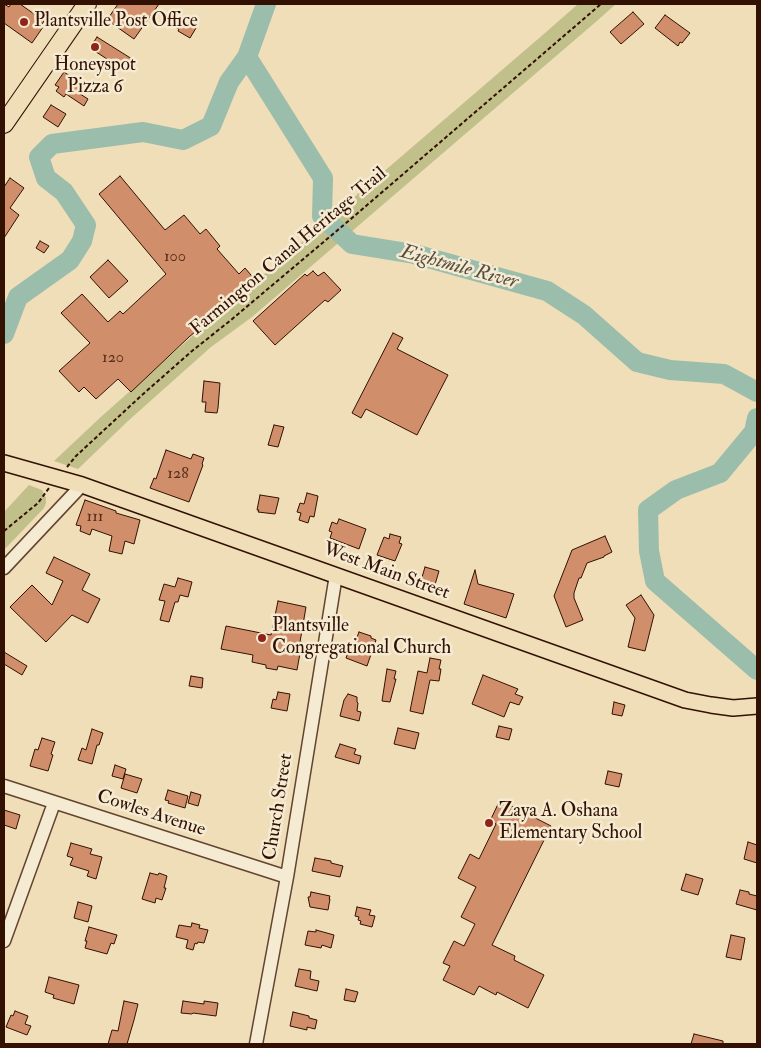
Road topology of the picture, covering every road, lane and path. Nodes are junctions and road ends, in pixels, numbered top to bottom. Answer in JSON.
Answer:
{"nodes":[{"id":1,"x":87,"y":4,"type":"edge"},
{"id":2,"x":601,"y":4,"type":"edge"},
{"id":3,"x":4,"y":124,"type":"edge"},
{"id":4,"x":4,"y":463,"type":"edge"},
{"id":5,"x":57,"y":478,"type":"junction"},
{"id":6,"x":82,"y":485,"type":"junction"},
{"id":7,"x":4,"y":531,"type":"edge"},
{"id":8,"x":4,"y":568,"type":"edge"},
{"id":9,"x":336,"y":576,"type":"junction"},
{"id":10,"x":757,"y":706,"type":"edge"},
{"id":11,"x":4,"y":786,"type":"edge"},
{"id":12,"x":54,"y":803,"type":"junction"},
{"id":13,"x":287,"y":877,"type":"junction"},
{"id":14,"x":4,"y":941,"type":"edge"},
{"id":15,"x":256,"y":1044,"type":"edge"}],
"edges":[{"from":1,"to":3,"type":"highway"},
{"from":2,"to":5,"type":"path","name":"Farmington Canal Heritage Trail"},
{"from":4,"to":5,"type":"main road","name":"West Main Street"},
{"from":5,"to":6,"type":"main road","name":"West Main Street"},
{"from":5,"to":7,"type":"path","name":"Farmington Canal Heritage Trail"},
{"from":6,"to":8,"type":"street"},
{"from":6,"to":9,"type":"main road","name":"West Main Street"},
{"from":9,"to":10,"type":"main road","name":"West Main Street"},
{"from":9,"to":13,"type":"street","name":"Church Street"},
{"from":11,"to":12,"type":"street","name":"Cowles Avenue"},
{"from":12,"to":13,"type":"street","name":"Cowles Avenue"},
{"from":12,"to":14,"type":"street"},
{"from":13,"to":15,"type":"street","name":"Church Street"}]}
